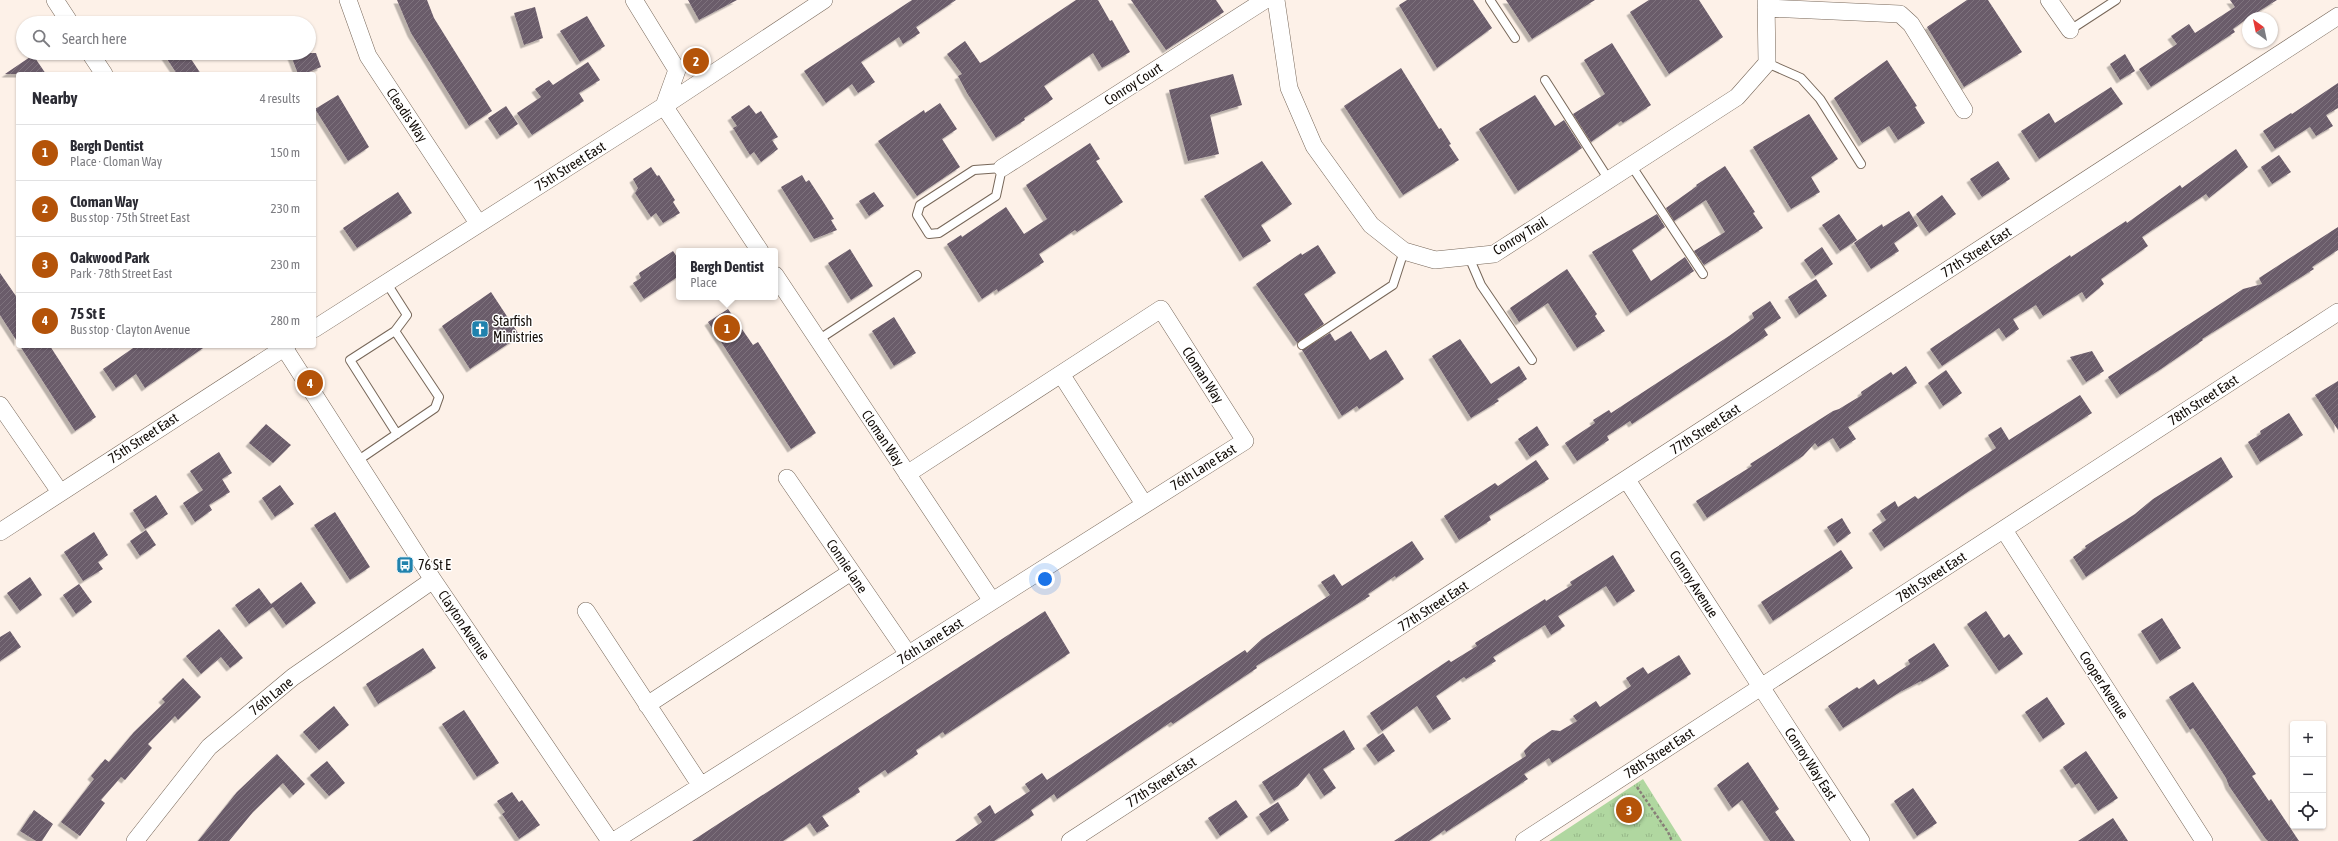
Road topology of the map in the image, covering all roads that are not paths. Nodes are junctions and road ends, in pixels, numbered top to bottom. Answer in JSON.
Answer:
{"nodes":[{"id":1,"x":55,"y":0,"type":"edge"},
{"id":2,"x":348,"y":0,"type":"edge"},
{"id":3,"x":634,"y":0,"type":"edge"},
{"id":4,"x":824,"y":0,"type":"edge"},
{"id":5,"x":1265,"y":0,"type":"edge"},
{"id":6,"x":1276,"y":0,"type":"edge"},
{"id":7,"x":1490,"y":0,"type":"edge"},
{"id":8,"x":2050,"y":0,"type":"edge"},
{"id":9,"x":2116,"y":0,"type":"edge"},
{"id":10,"x":1766,"y":4,"type":"edge"},
{"id":11,"x":65,"y":16,"type":"edge"},
{"id":12,"x":2338,"y":16,"type":"edge"},
{"id":13,"x":2070,"y":30,"type":"joint"},
{"id":14,"x":1514,"y":38,"type":"dead end"},
{"id":15,"x":95,"y":60,"type":"edge"},
{"id":16,"x":1767,"y":63,"type":"junction"},
{"id":17,"x":103,"y":72,"type":"edge"},
{"id":18,"x":1545,"y":80,"type":"dead end"},
{"id":19,"x":664,"y":106,"type":"junction"},
{"id":20,"x":1964,"y":110,"type":"dead end"},
{"id":21,"x":1861,"y":164,"type":"dead end"},
{"id":22,"x":1631,"y":165,"type":"junction"},
{"id":23,"x":1002,"y":168,"type":"junction"},
{"id":24,"x":1609,"y":180,"type":"junction"},
{"id":25,"x":478,"y":223,"type":"junction"},
{"id":26,"x":758,"y":248,"type":"edge"},
{"id":27,"x":1404,"y":251,"type":"junction"},
{"id":28,"x":1469,"y":257,"type":"junction"},
{"id":29,"x":1703,"y":274,"type":"dead end"},
{"id":30,"x":917,"y":275,"type":"dead end"},
{"id":31,"x":778,"y":280,"type":"edge"},
{"id":32,"x":386,"y":282,"type":"junction"},
{"id":33,"x":2338,"y":312,"type":"edge"},
{"id":34,"x":316,"y":328,"type":"edge"},
{"id":35,"x":395,"y":330,"type":"junction"},
{"id":36,"x":818,"y":340,"type":"junction"},
{"id":37,"x":1302,"y":346,"type":"dead end"},
{"id":38,"x":282,"y":348,"type":"edge"},
{"id":39,"x":285,"y":348,"type":"edge"},
{"id":40,"x":1532,"y":360,"type":"dead end"},
{"id":41,"x":1061,"y":374,"type":"junction"},
{"id":42,"x":0,"y":405,"type":"edge"},
{"id":43,"x":397,"y":434,"type":"junction"},
{"id":44,"x":1245,"y":441,"type":"joint"},
{"id":45,"x":357,"y":462,"type":"junction"},
{"id":46,"x":907,"y":474,"type":"junction"},
{"id":47,"x":787,"y":478,"type":"dead end"},
{"id":48,"x":1627,"y":480,"type":"junction"},
{"id":49,"x":60,"y":492,"type":"junction"},
{"id":50,"x":1144,"y":504,"type":"junction"},
{"id":51,"x":2004,"y":530,"type":"junction"},
{"id":52,"x":0,"y":532,"type":"edge"},
{"id":53,"x":851,"y":572,"type":"junction"},
{"id":54,"x":433,"y":580,"type":"junction"},
{"id":55,"x":992,"y":601,"type":"junction"},
{"id":56,"x":586,"y":611,"type":"dead end"},
{"id":57,"x":908,"y":654,"type":"junction"},
{"id":58,"x":1760,"y":687,"type":"junction"},
{"id":59,"x":647,"y":705,"type":"junction"},
{"id":60,"x":701,"y":786,"type":"junction"},
{"id":61,"x":135,"y":841,"type":"edge"},
{"id":62,"x":610,"y":841,"type":"edge"},
{"id":63,"x":614,"y":841,"type":"edge"},
{"id":64,"x":1070,"y":841,"type":"edge"},
{"id":65,"x":1524,"y":841,"type":"edge"},
{"id":66,"x":1861,"y":841,"type":"edge"},
{"id":67,"x":2204,"y":841,"type":"edge"}],
"edges":[{"from":1,"to":11,"type":"street"},
{"from":2,"to":25,"type":"street","name":"Cleadis Way"},
{"from":3,"to":19,"type":"street"},
{"from":4,"to":19,"type":"street","name":"75th Street East"},
{"from":5,"to":23,"type":"street","name":"Conroy Court"},
{"from":6,"to":27,"type":"street","name":"Conroy Trail"},
{"from":7,"to":14,"type":"lane"},
{"from":8,"to":13,"type":"street"},
{"from":9,"to":13,"type":"lane"},
{"from":10,"to":16,"type":"street"},
{"from":10,"to":20,"type":"street"},
{"from":12,"to":48,"type":"street","name":"77th Street East"},
{"from":15,"to":17,"type":"street"},
{"from":16,"to":21,"type":"lane"},
{"from":16,"to":22,"type":"street","name":"Conroy Trail"},
{"from":18,"to":24,"type":"lane"},
{"from":19,"to":25,"type":"street","name":"75th Street East"},
{"from":19,"to":26,"type":"street"},
{"from":22,"to":24,"type":"street","name":"Conroy Trail"},
{"from":22,"to":29,"type":"lane"},
{"from":23,"to":23,"type":"lane"},
{"from":24,"to":28,"type":"street","name":"Conroy Trail"},
{"from":25,"to":32,"type":"street","name":"75th Street East"},
{"from":27,"to":28,"type":"street","name":"Conroy Trail"},
{"from":27,"to":37,"type":"lane"},
{"from":28,"to":40,"type":"lane"},
{"from":30,"to":36,"type":"lane"},
{"from":31,"to":36,"type":"street","name":"Cloman Way"},
{"from":32,"to":34,"type":"street","name":"75th Street East"},
{"from":32,"to":35,"type":"lane"},
{"from":33,"to":51,"type":"street","name":"78th Street East"},
{"from":35,"to":43,"type":"lane"},
{"from":35,"to":43,"type":"lane"},
{"from":36,"to":46,"type":"street","name":"Cloman Way"},
{"from":38,"to":49,"type":"street","name":"75th Street East"},
{"from":39,"to":45,"type":"street","name":"Clayton Avenue"},
{"from":41,"to":44,"type":"street","name":"Cloman Way"},
{"from":41,"to":46,"type":"street"},
{"from":41,"to":50,"type":"street"},
{"from":42,"to":49,"type":"street"},
{"from":43,"to":45,"type":"lane"},
{"from":44,"to":50,"type":"street","name":"76th Lane East"},
{"from":45,"to":54,"type":"street","name":"Clayton Avenue"},
{"from":46,"to":55,"type":"street","name":"Cloman Way"},
{"from":47,"to":53,"type":"street","name":"Connie lane"},
{"from":48,"to":58,"type":"street","name":"Conroy Avenue"},
{"from":48,"to":64,"type":"street","name":"77th Street East"},
{"from":49,"to":52,"type":"street","name":"75th Street East"},
{"from":50,"to":55,"type":"street","name":"76th Lane East"},
{"from":51,"to":58,"type":"street","name":"78th Street East"},
{"from":51,"to":67,"type":"street","name":"Cooper Avenue"},
{"from":53,"to":57,"type":"street","name":"Connie lane"},
{"from":53,"to":59,"type":"street"},
{"from":54,"to":61,"type":"street","name":"76th Lane"},
{"from":54,"to":62,"type":"street","name":"Clayton Avenue"},
{"from":55,"to":57,"type":"street","name":"76th Lane East"},
{"from":56,"to":59,"type":"street"},
{"from":57,"to":60,"type":"street","name":"76th Lane East"},
{"from":58,"to":65,"type":"street","name":"78th Street East"},
{"from":58,"to":66,"type":"street","name":"Conroy Way East"},
{"from":59,"to":60,"type":"street"},
{"from":60,"to":63,"type":"street","name":"76th Lane East"}]}
